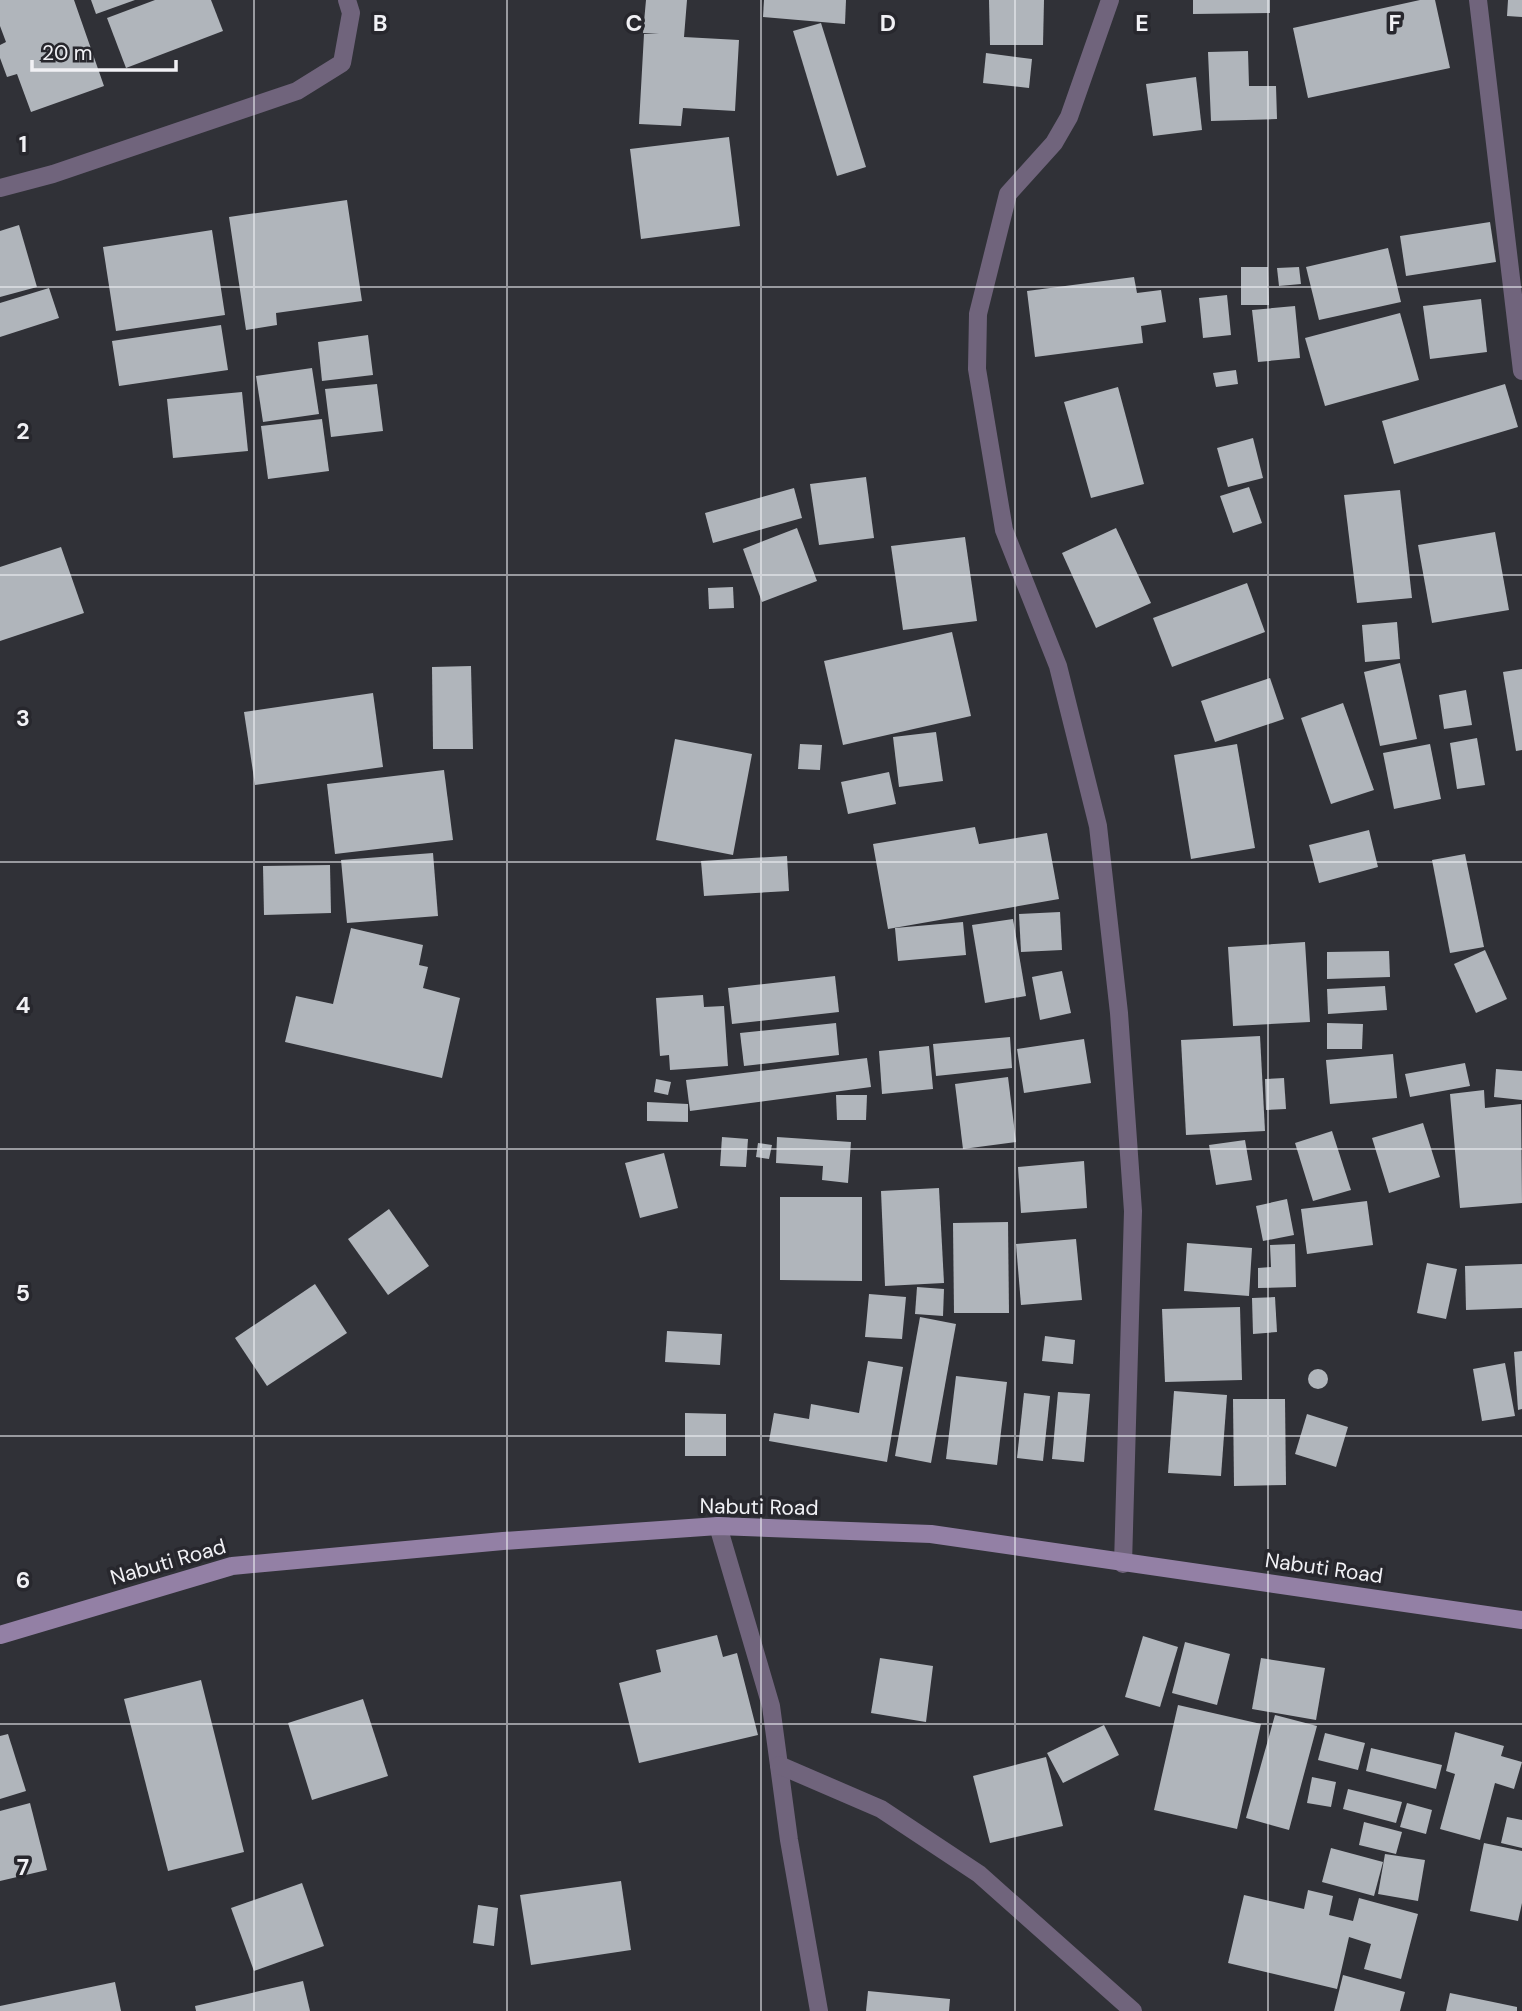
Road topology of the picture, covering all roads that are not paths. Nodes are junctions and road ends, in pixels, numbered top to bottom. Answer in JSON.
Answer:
{"nodes":[{"id":1,"x":347,"y":0,"type":"edge"},
{"id":2,"x":1110,"y":0,"type":"edge"},
{"id":3,"x":1478,"y":0,"type":"edge"},
{"id":4,"x":0,"y":188,"type":"edge"},
{"id":5,"x":1522,"y":371,"type":"edge"},
{"id":6,"x":718,"y":1526,"type":"junction"},
{"id":7,"x":1123,"y":1564,"type":"junction"},
{"id":8,"x":1522,"y":1620,"type":"edge"},
{"id":9,"x":0,"y":1635,"type":"edge"},
{"id":10,"x":779,"y":1765,"type":"junction"},
{"id":11,"x":819,"y":2011,"type":"edge"},
{"id":12,"x":1133,"y":2011,"type":"edge"}],
"edges":[{"from":1,"to":4,"type":"street"},
{"from":2,"to":7,"type":"street"},
{"from":3,"to":5,"type":"street"},
{"from":6,"to":7,"type":"street","name":"Nabuti Road"},
{"from":6,"to":9,"type":"street","name":"Nabuti Road"},
{"from":6,"to":10,"type":"street"},
{"from":7,"to":8,"type":"street","name":"Nabuti Road"},
{"from":10,"to":11,"type":"street"},
{"from":10,"to":12,"type":"street"}]}
